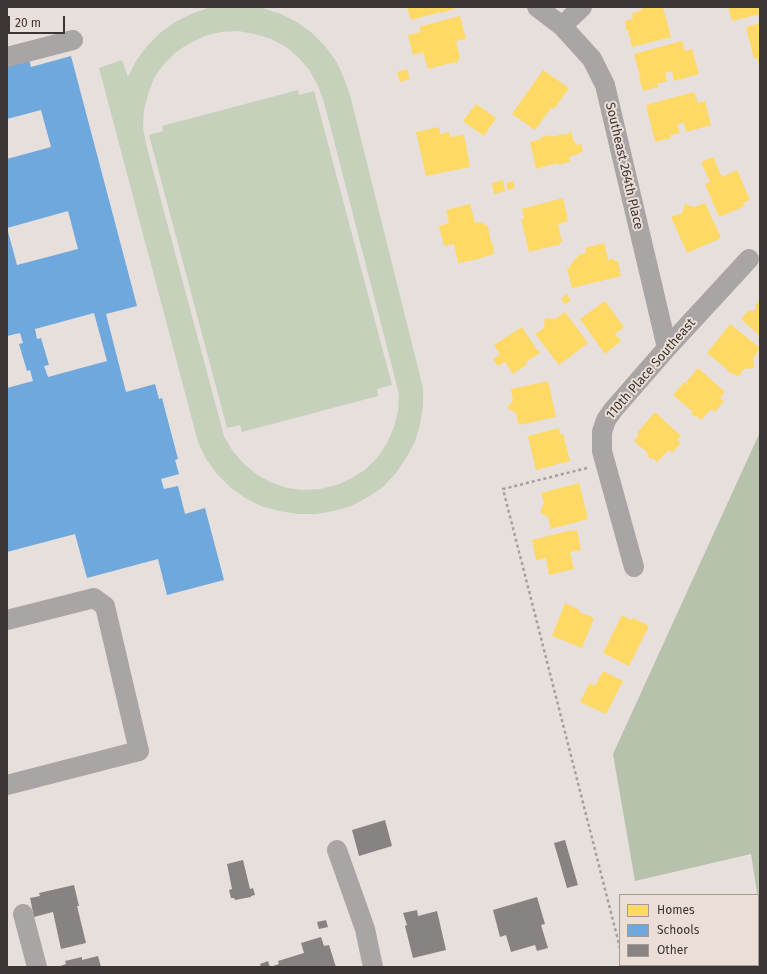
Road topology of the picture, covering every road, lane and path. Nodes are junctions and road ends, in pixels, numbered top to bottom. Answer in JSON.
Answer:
{"nodes":[{"id":1,"x":537,"y":7,"type":"edge"},
{"id":2,"x":582,"y":7,"type":"edge"},
{"id":3,"x":562,"y":26,"type":"junction"},
{"id":4,"x":73,"y":40,"type":"dead end"},
{"id":5,"x":7,"y":57,"type":"edge"},
{"id":6,"x":749,"y":259,"type":"dead end"},
{"id":7,"x":667,"y":348,"type":"junction"},
{"id":8,"x":605,"y":464,"type":"junction"},
{"id":9,"x":634,"y":567,"type":"dead end"},
{"id":10,"x":7,"y":620,"type":"edge"},
{"id":11,"x":7,"y":785,"type":"edge"},
{"id":12,"x":337,"y":850,"type":"dead end"},
{"id":13,"x":23,"y":914,"type":"dead end"},
{"id":14,"x":619,"y":944,"type":"edge"},
{"id":15,"x":37,"y":967,"type":"edge"},
{"id":16,"x":373,"y":967,"type":"edge"}],
"edges":[{"from":1,"to":3,"type":"street","name":"Southeast 264th Place"},
{"from":2,"to":3,"type":"street"},
{"from":3,"to":7,"type":"street","name":"Southeast 264th Place"},
{"from":4,"to":5,"type":"street"},
{"from":6,"to":7,"type":"street","name":"110th Place Southeast"},
{"from":7,"to":8,"type":"street","name":"110th Place Southeast"},
{"from":8,"to":9,"type":"street","name":"110th Place Southeast"},
{"from":8,"to":14,"type":"path"},
{"from":10,"to":11,"type":"street"},
{"from":12,"to":16,"type":"street"},
{"from":13,"to":15,"type":"street"}]}
